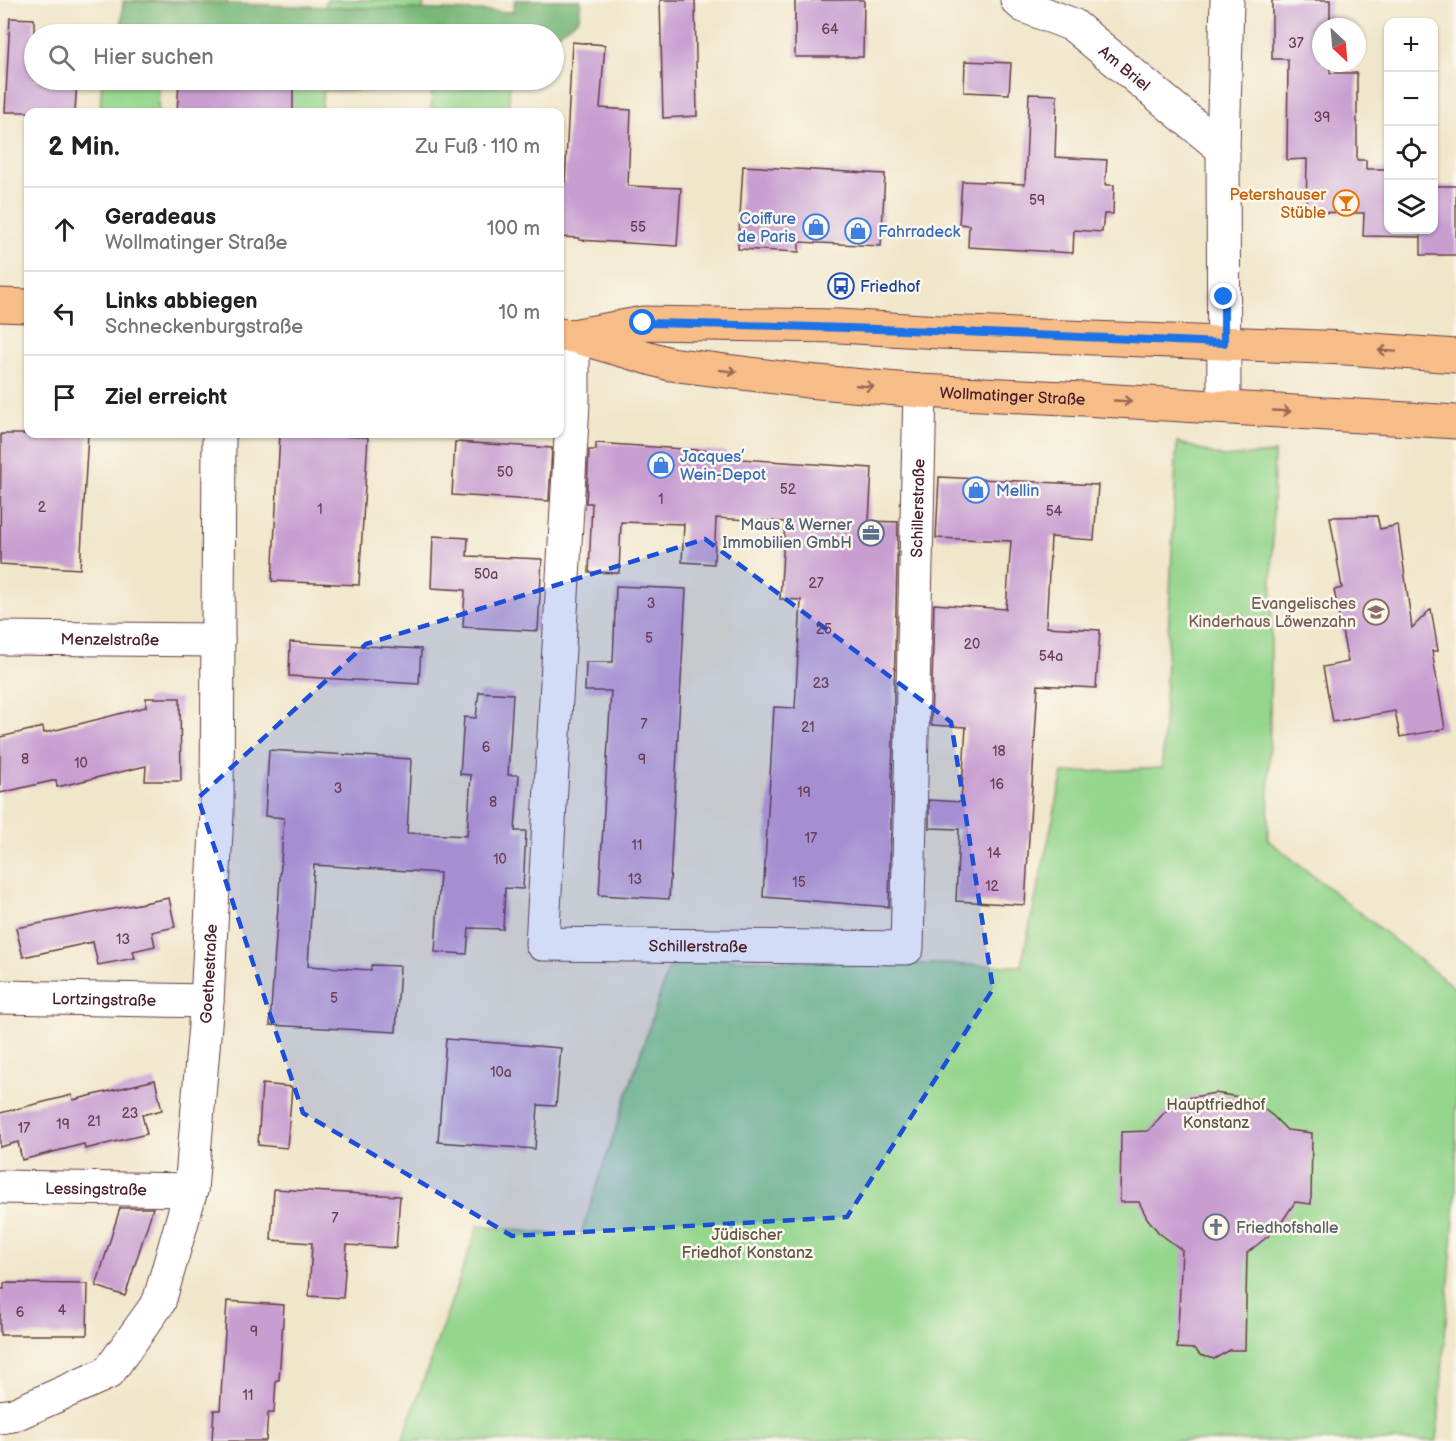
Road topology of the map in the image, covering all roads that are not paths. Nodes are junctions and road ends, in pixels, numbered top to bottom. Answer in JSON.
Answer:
{"nodes":[{"id":1,"x":1017,"y":0,"type":"edge"},
{"id":2,"x":1227,"y":0,"type":"edge"},
{"id":3,"x":1223,"y":149,"type":"junction"},
{"id":4,"x":0,"y":305,"type":"edge"},
{"id":5,"x":24,"y":306,"type":"edge"},
{"id":6,"x":566,"y":335,"type":"edge"},
{"id":7,"x":1224,"y":343,"type":"junction"},
{"id":8,"x":1456,"y":356,"type":"edge"},
{"id":9,"x":920,"y":391,"type":"junction"},
{"id":10,"x":1224,"y":407,"type":"junction"},
{"id":11,"x":1456,"y":422,"type":"edge"},
{"id":12,"x":219,"y":438,"type":"edge"},
{"id":13,"x":0,"y":638,"type":"edge"},
{"id":14,"x":218,"y":639,"type":"junction"},
{"id":15,"x":0,"y":997,"type":"edge"},
{"id":16,"x":207,"y":1001,"type":"junction"},
{"id":17,"x":0,"y":1187,"type":"edge"},
{"id":18,"x":191,"y":1190,"type":"junction"},
{"id":19,"x":0,"y":1417,"type":"edge"}],
"edges":[{"from":1,"to":3,"type":"street","name":"Am Briel"},
{"from":2,"to":3,"type":"street"},
{"from":3,"to":7,"type":"street"},
{"from":4,"to":5,"type":"main road"},
{"from":6,"to":7,"type":"main road"},
{"from":6,"to":9,"type":"main road","name":"Wollmatinger Straße","one_way":true},
{"from":6,"to":9,"type":"street","name":"Schillerstraße"},
{"from":8,"to":7,"type":"main road","one_way":true},
{"from":7,"to":10,"type":"street"},
{"from":9,"to":10,"type":"main road","name":"Wollmatinger Straße","one_way":true},
{"from":10,"to":11,"type":"main road","name":"Wollmatinger Straße","one_way":true},
{"from":12,"to":14,"type":"street","name":"Goethestraße"},
{"from":13,"to":14,"type":"street","name":"Menzelstraße"},
{"from":14,"to":16,"type":"street","name":"Goethestraße"},
{"from":15,"to":16,"type":"street","name":"Lortzingstraße"},
{"from":16,"to":18,"type":"street","name":"Goethestraße"},
{"from":17,"to":18,"type":"street","name":"Lessingstraße"},
{"from":18,"to":19,"type":"street","name":"Goethestraße"}]}
